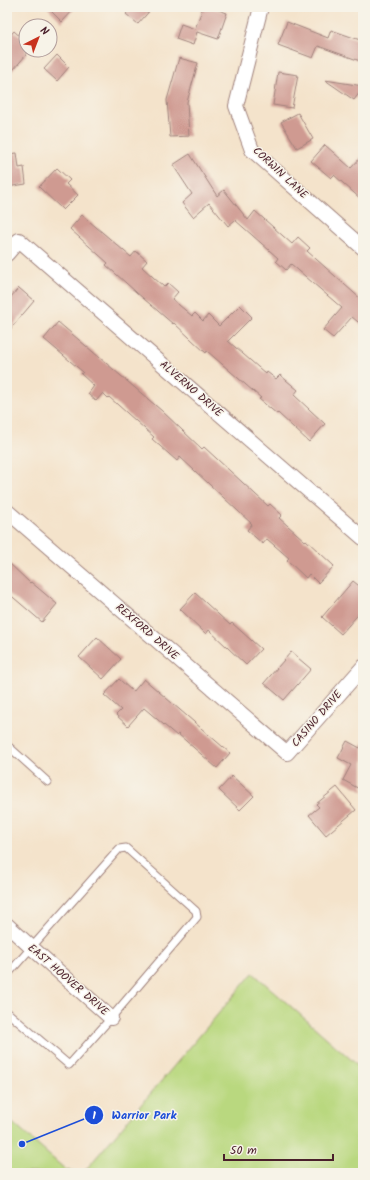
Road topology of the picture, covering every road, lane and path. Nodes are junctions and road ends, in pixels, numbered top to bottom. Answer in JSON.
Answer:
{"nodes":[{"id":1,"x":260,"y":7,"type":"edge"},
{"id":2,"x":363,"y":248,"type":"edge"},
{"id":3,"x":7,"y":254,"type":"edge"},
{"id":4,"x":7,"y":511,"type":"edge"},
{"id":5,"x":363,"y":538,"type":"edge"},
{"id":6,"x":363,"y":667,"type":"edge"},
{"id":7,"x":7,"y":745,"type":"edge"},
{"id":8,"x":287,"y":753,"type":"joint"},
{"id":9,"x":48,"y":782,"type":"dead end"},
{"id":10,"x":7,"y":925,"type":"edge"},
{"id":11,"x":31,"y":947,"type":"junction"},
{"id":12,"x":7,"y":975,"type":"edge"},
{"id":13,"x":7,"y":1012,"type":"edge"},
{"id":14,"x":111,"y":1018,"type":"junction"}],
"edges":[{"from":1,"to":2,"type":"street","name":"CORWIN LANE"},
{"from":3,"to":5,"type":"street","name":"ALVERNO DRIVE"},
{"from":4,"to":8,"type":"street","name":"REXFORD DRIVE"},
{"from":6,"to":8,"type":"street","name":"CASINO DRIVE"},
{"from":7,"to":9,"type":"lane"},
{"from":10,"to":11,"type":"street","name":"EAST HOOVER DRIVE"},
{"from":11,"to":12,"type":"lane"},
{"from":11,"to":14,"type":"street","name":"EAST HOOVER DRIVE"},
{"from":11,"to":14,"type":"lane"},
{"from":13,"to":14,"type":"lane"}]}
